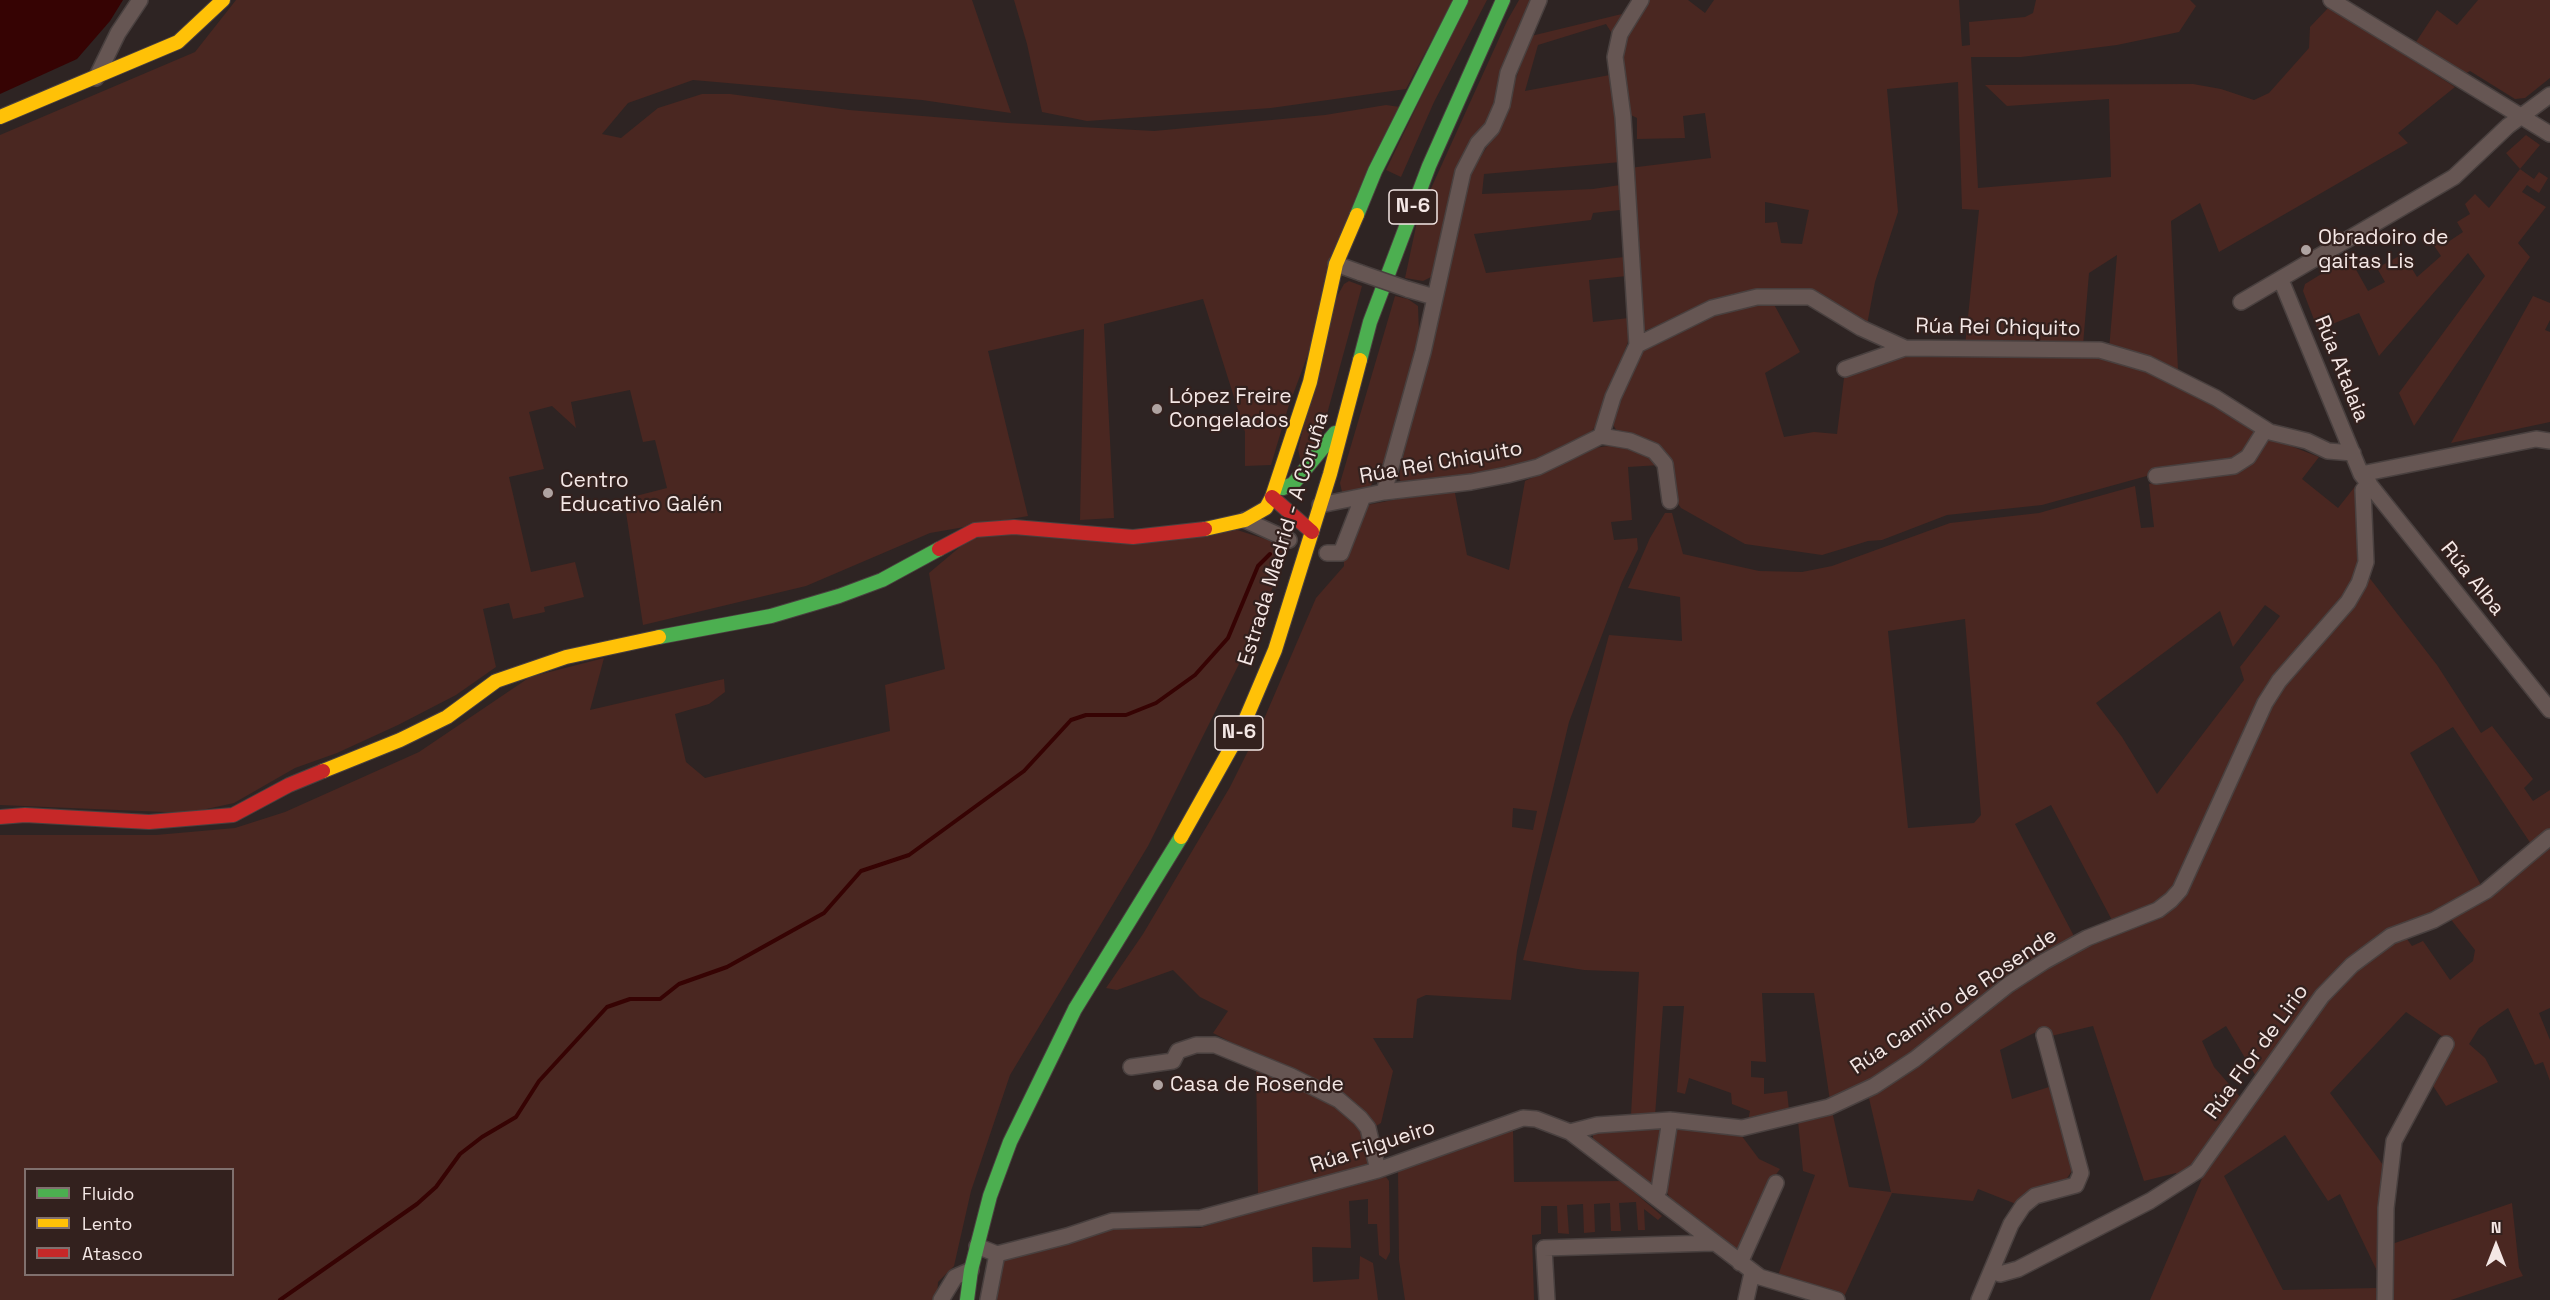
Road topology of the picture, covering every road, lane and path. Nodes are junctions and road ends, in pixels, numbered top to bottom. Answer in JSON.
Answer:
{"nodes":[{"id":1,"x":140,"y":0,"type":"edge"},
{"id":2,"x":223,"y":0,"type":"edge"},
{"id":3,"x":1461,"y":0,"type":"edge"},
{"id":4,"x":1503,"y":0,"type":"edge"},
{"id":5,"x":1539,"y":0,"type":"edge"},
{"id":6,"x":1641,"y":0,"type":"edge"},
{"id":7,"x":2331,"y":0,"type":"edge"},
{"id":8,"x":96,"y":78,"type":"junction"},
{"id":9,"x":2550,"y":95,"type":"edge"},
{"id":10,"x":0,"y":117,"type":"edge"},
{"id":11,"x":2520,"y":117,"type":"junction"},
{"id":12,"x":2550,"y":134,"type":"edge"},
{"id":13,"x":1336,"y":264,"type":"junction"},
{"id":14,"x":2281,"y":280,"type":"junction"},
{"id":15,"x":1434,"y":297,"type":"junction"},
{"id":16,"x":2241,"y":302,"type":"dead end"},
{"id":17,"x":1637,"y":345,"type":"junction"},
{"id":18,"x":1905,"y":348,"type":"junction"},
{"id":19,"x":1845,"y":369,"type":"dead end"},
{"id":20,"x":1343,"y":422,"type":"junction"},
{"id":21,"x":2265,"y":430,"type":"junction"},
{"id":22,"x":1601,"y":436,"type":"junction"},
{"id":23,"x":2550,"y":441,"type":"edge"},
{"id":24,"x":2353,"y":453,"type":"junction"},
{"id":25,"x":2156,"y":476,"type":"dead end"},
{"id":26,"x":2365,"y":479,"type":"junction"},
{"id":27,"x":1274,"y":492,"type":"junction"},
{"id":28,"x":1384,"y":492,"type":"junction"},
{"id":29,"x":1362,"y":499,"type":"junction"},
{"id":30,"x":1670,"y":501,"type":"dead end"},
{"id":31,"x":1320,"y":505,"type":"junction"},
{"id":32,"x":1245,"y":520,"type":"junction"},
{"id":33,"x":1312,"y":532,"type":"junction"},
{"id":34,"x":1289,"y":540,"type":"dead end"},
{"id":35,"x":1327,"y":553,"type":"dead end"},
{"id":36,"x":2550,"y":710,"type":"edge"},
{"id":37,"x":0,"y":817,"type":"edge"},
{"id":38,"x":2550,"y":837,"type":"edge"},
{"id":39,"x":2044,"y":1035,"type":"dead end"},
{"id":40,"x":2446,"y":1044,"type":"dead end"},
{"id":41,"x":1131,"y":1067,"type":"dead end"},
{"id":42,"x":1671,"y":1120,"type":"junction"},
{"id":43,"x":1570,"y":1132,"type":"junction"},
{"id":44,"x":1378,"y":1170,"type":"junction"},
{"id":45,"x":1776,"y":1183,"type":"dead end"},
{"id":46,"x":1655,"y":1196,"type":"junction"},
{"id":47,"x":1713,"y":1243,"type":"junction"},
{"id":48,"x":977,"y":1246,"type":"junction"},
{"id":49,"x":997,"y":1254,"type":"junction"},
{"id":50,"x":1746,"y":1268,"type":"junction"},
{"id":51,"x":971,"y":1270,"type":"junction"},
{"id":52,"x":1992,"y":1270,"type":"junction"},
{"id":53,"x":941,"y":1300,"type":"edge"},
{"id":54,"x":967,"y":1300,"type":"edge"},
{"id":55,"x":988,"y":1300,"type":"edge"},
{"id":56,"x":1547,"y":1300,"type":"edge"},
{"id":57,"x":1746,"y":1300,"type":"edge"},
{"id":58,"x":1838,"y":1300,"type":"edge"},
{"id":59,"x":1978,"y":1300,"type":"edge"},
{"id":60,"x":2385,"y":1300,"type":"edge"}],
"edges":[{"from":1,"to":8,"type":"street"},
{"from":2,"to":8,"type":"main road"},
{"from":3,"to":13,"type":"main road"},
{"from":4,"to":20,"type":"main road","name":"Estrada Madrid - A Coruña","number":"N-6"},
{"from":5,"to":15,"type":"street"},
{"from":6,"to":17,"type":"street"},
{"from":7,"to":11,"type":"street"},
{"from":8,"to":10,"type":"main road"},
{"from":9,"to":11,"type":"street"},
{"from":11,"to":12,"type":"street"},
{"from":11,"to":14,"type":"street"},
{"from":13,"to":15,"type":"street","bridge":true},
{"from":13,"to":27,"type":"main road"},
{"from":14,"to":16,"type":"street"},
{"from":14,"to":24,"type":"street","name":"Rúa Atalaia"},
{"from":15,"to":28,"type":"street"},
{"from":17,"to":18,"type":"street","name":"Rúa Rei Chiquito"},
{"from":17,"to":22,"type":"street"},
{"from":18,"to":19,"type":"street"},
{"from":18,"to":21,"type":"street","name":"Rúa Rei Chiquito"},
{"from":20,"to":27,"type":"main road"},
{"from":20,"to":31,"type":"main road","name":"Estrada Madrid - A Coruña","number":"N-6"},
{"from":21,"to":24,"type":"street","name":"Rúa Rei Chiquito"},
{"from":21,"to":25,"type":"street"},
{"from":22,"to":28,"type":"street","name":"Rúa Rei Chiquito"},
{"from":22,"to":30,"type":"street"},
{"from":23,"to":26,"type":"street"},
{"from":24,"to":26,"type":"street","name":"Rúa Atalaia"},
{"from":26,"to":36,"type":"street","name":"Rúa Alba"},
{"from":26,"to":42,"type":"street","name":"Rúa Camiño de Rosende"},
{"from":27,"to":32,"type":"main road"},
{"from":27,"to":33,"type":"main road"},
{"from":28,"to":29,"type":"street","name":"Rúa Rei Chiquito"},
{"from":29,"to":31,"type":"street","name":"Rúa Rei Chiquito"},
{"from":29,"to":35,"type":"street"},
{"from":31,"to":33,"type":"main road","name":"Estrada Madrid - A Coruña","number":"N-6"},
{"from":32,"to":34,"type":"street"},
{"from":32,"to":37,"type":"main road"},
{"from":33,"to":48,"type":"main road","name":"Estrada Madrid - A Coruña","number":"N-6"},
{"from":38,"to":52,"type":"street","name":"Rúa Flor de Lirio"},
{"from":39,"to":52,"type":"street"},
{"from":40,"to":60,"type":"street"},
{"from":41,"to":44,"type":"street"},
{"from":42,"to":43,"type":"street","name":"Rúa Camiño de Rosende"},
{"from":42,"to":46,"type":"street"},
{"from":43,"to":44,"type":"street","name":"Rúa Filgueiro"},
{"from":43,"to":46,"type":"street","name":"Rúa Filgueiro"},
{"from":44,"to":49,"type":"street","name":"Rúa Filgueiro"},
{"from":45,"to":50,"type":"street"},
{"from":46,"to":47,"type":"street","name":"Rúa Filgueiro"},
{"from":47,"to":50,"type":"street","name":"Rúa Filgueiro"},
{"from":47,"to":56,"type":"street"},
{"from":48,"to":49,"type":"street"},
{"from":48,"to":51,"type":"main road","name":"Estrada Madrid - A Coruña","number":"N-6"},
{"from":49,"to":55,"type":"street"},
{"from":50,"to":57,"type":"street"},
{"from":50,"to":58,"type":"street","name":"Rúa Filgueiro"},
{"from":51,"to":53,"type":"street"},
{"from":51,"to":54,"type":"main road","name":"Estrada Madrid - A Coruña","number":"N-6"},
{"from":52,"to":59,"type":"street"}]}
